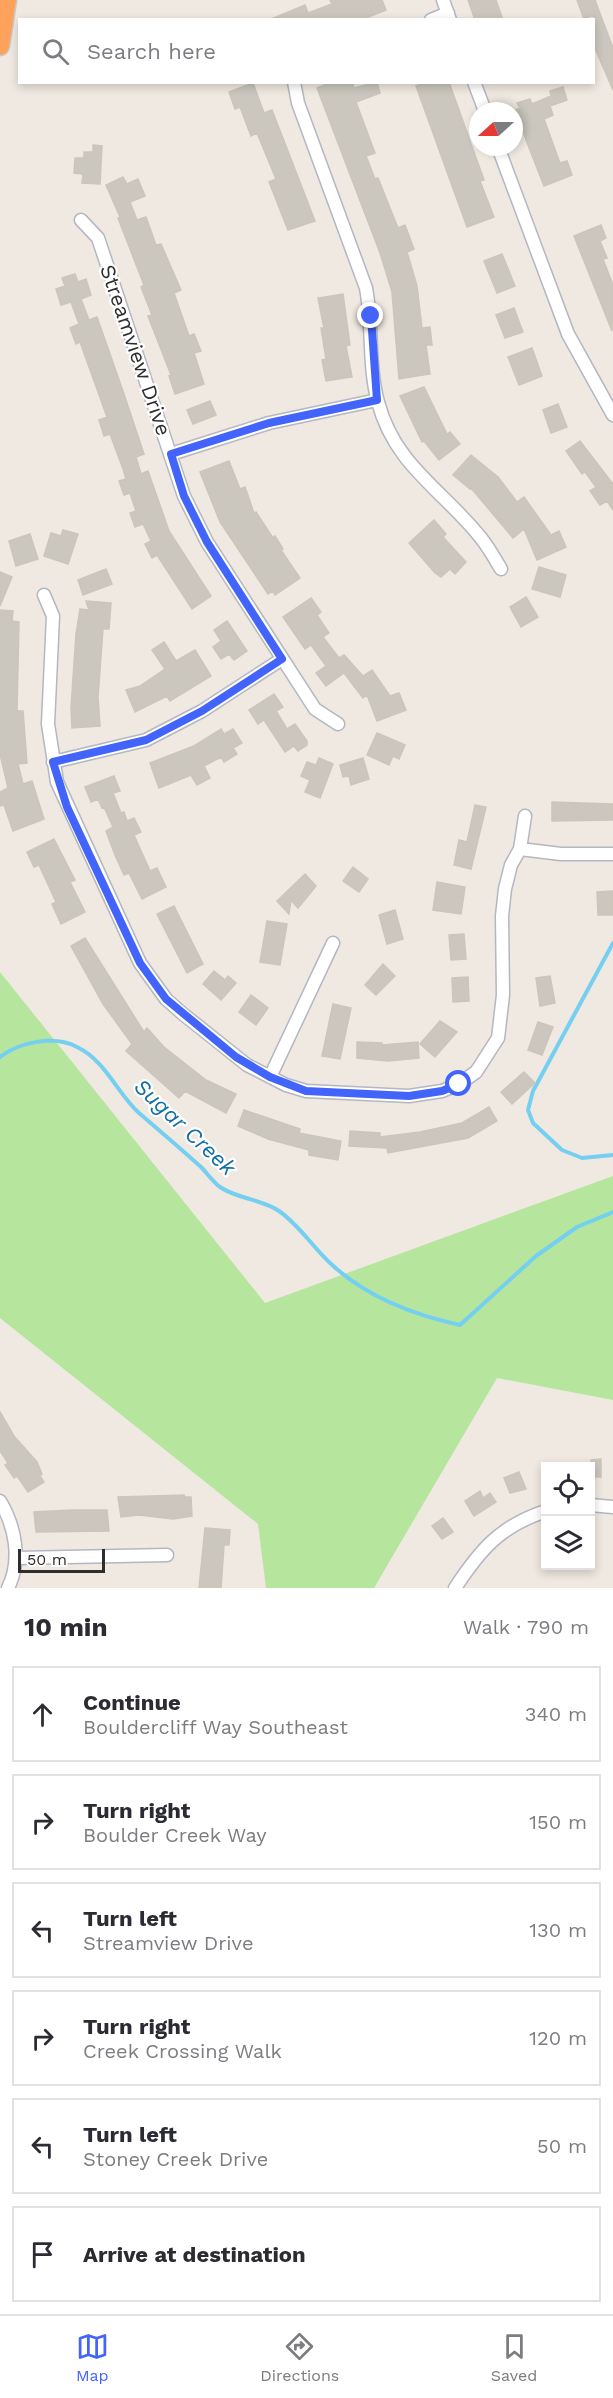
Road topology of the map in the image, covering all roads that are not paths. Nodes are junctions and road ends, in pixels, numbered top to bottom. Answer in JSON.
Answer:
{"nodes":[{"id":1,"x":443,"y":0,"type":"edge"},
{"id":2,"x":6,"y":4,"type":"edge"},
{"id":3,"x":449,"y":16,"type":"edge"},
{"id":4,"x":0,"y":46,"type":"edge"},
{"id":5,"x":294,"y":84,"type":"edge"},
{"id":6,"x":475,"y":84,"type":"edge"},
{"id":7,"x":481,"y":102,"type":"edge"},
{"id":8,"x":501,"y":156,"type":"edge"},
{"id":9,"x":81,"y":220,"type":"dead end"},
{"id":10,"x":377,"y":400,"type":"junction"},
{"id":11,"x":613,"y":416,"type":"edge"},
{"id":12,"x":171,"y":454,"type":"junction"},
{"id":13,"x":501,"y":569,"type":"dead end"},
{"id":14,"x":44,"y":595,"type":"dead end"},
{"id":15,"x":282,"y":659,"type":"junction"},
{"id":16,"x":338,"y":724,"type":"dead end"},
{"id":17,"x":53,"y":762,"type":"junction"},
{"id":18,"x":525,"y":816,"type":"dead end"},
{"id":19,"x":519,"y":849,"type":"junction"},
{"id":20,"x":613,"y":854,"type":"edge"},
{"id":21,"x":333,"y":943,"type":"dead end"},
{"id":22,"x":270,"y":1077,"type":"junction"},
{"id":23,"x":0,"y":1501,"type":"edge"},
{"id":24,"x":595,"y":1505,"type":"edge"},
{"id":25,"x":613,"y":1507,"type":"edge"},
{"id":26,"x":541,"y":1513,"type":"edge"},
{"id":27,"x":167,"y":1555,"type":"dead end"},
{"id":28,"x":17,"y":1558,"type":"junction"},
{"id":29,"x":8,"y":1588,"type":"edge"},
{"id":30,"x":455,"y":1588,"type":"edge"}],
"edges":[{"from":1,"to":3,"type":"street"},
{"from":2,"to":4,"type":"highway"},
{"from":5,"to":10,"type":"street"},
{"from":6,"to":7,"type":"street"},
{"from":8,"to":11,"type":"street"},
{"from":9,"to":12,"type":"street","name":"Streamview Drive"},
{"from":10,"to":12,"type":"street"},
{"from":10,"to":13,"type":"street"},
{"from":12,"to":15,"type":"street","name":"Streamview Drive"},
{"from":14,"to":17,"type":"street"},
{"from":15,"to":16,"type":"street","name":"Streamview Drive"},
{"from":15,"to":17,"type":"street"},
{"from":17,"to":22,"type":"street"},
{"from":18,"to":19,"type":"street"},
{"from":19,"to":20,"type":"street"},
{"from":19,"to":22,"type":"street"},
{"from":21,"to":22,"type":"street"},
{"from":23,"to":28,"type":"street"},
{"from":24,"to":25,"type":"street"},
{"from":26,"to":30,"type":"street"},
{"from":27,"to":28,"type":"street"},
{"from":28,"to":29,"type":"street"}]}
